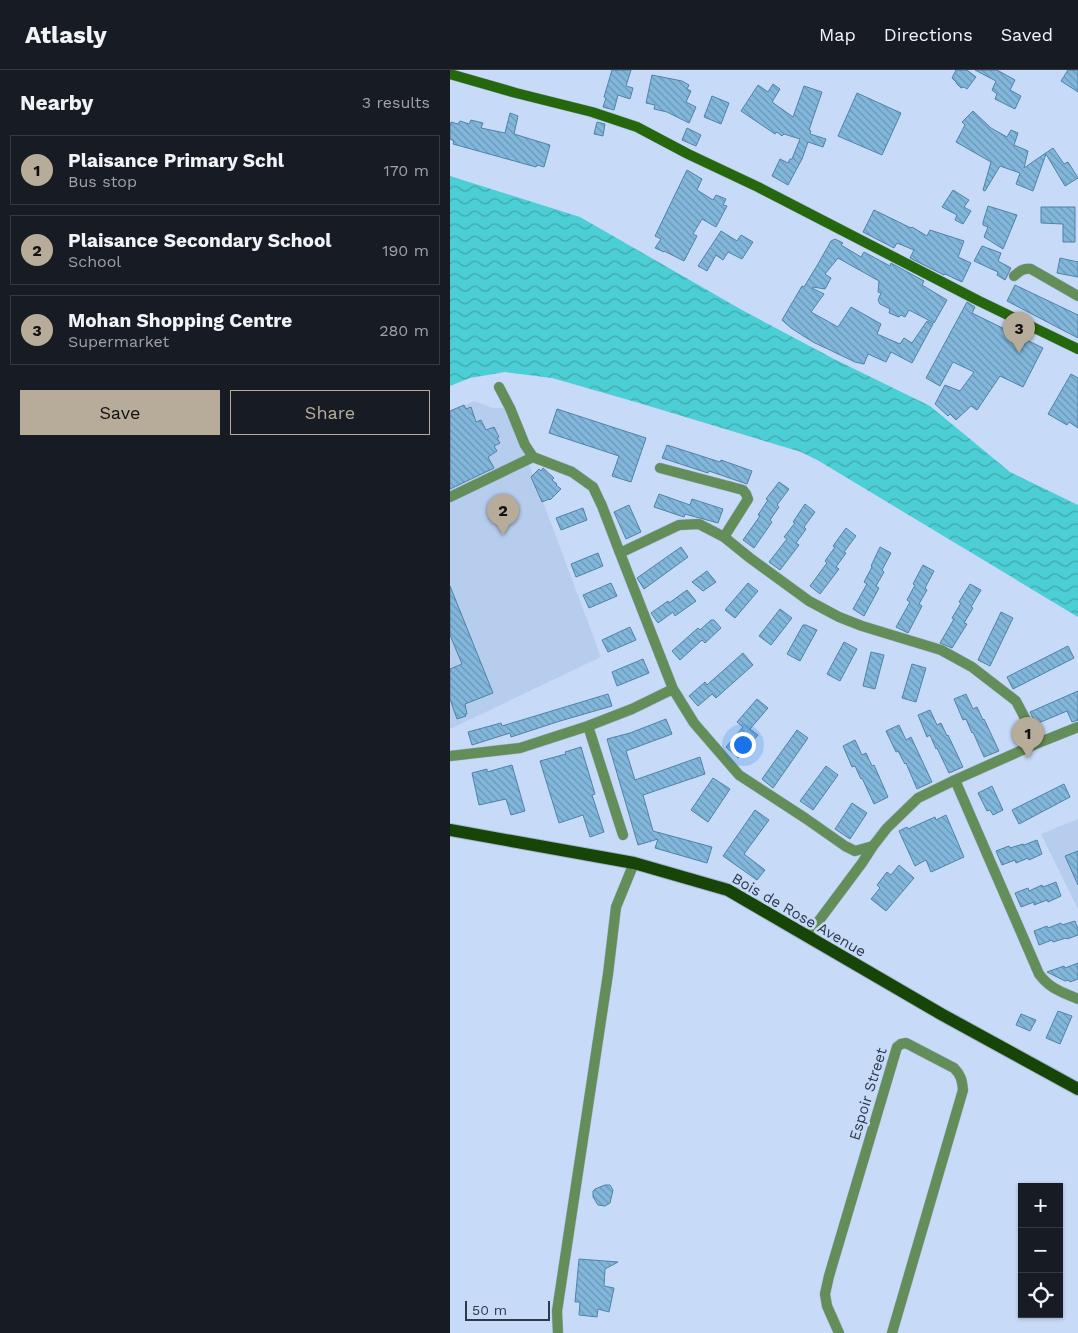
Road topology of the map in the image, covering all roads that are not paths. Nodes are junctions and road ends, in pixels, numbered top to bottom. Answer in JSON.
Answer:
{"nodes":[{"id":1,"x":450,"y":74,"type":"edge"},
{"id":2,"x":1014,"y":276,"type":"dead end"},
{"id":3,"x":1078,"y":296,"type":"edge"},
{"id":4,"x":1078,"y":349,"type":"edge"},
{"id":5,"x":500,"y":387,"type":"dead end"},
{"id":6,"x":533,"y":457,"type":"junction"},
{"id":7,"x":660,"y":468,"type":"dead end"},
{"id":8,"x":450,"y":497,"type":"edge"},
{"id":9,"x":724,"y":536,"type":"junction"},
{"id":10,"x":620,"y":553,"type":"junction"},
{"id":11,"x":673,"y":689,"type":"junction"},
{"id":12,"x":588,"y":726,"type":"junction"},
{"id":13,"x":1078,"y":727,"type":"edge"},
{"id":14,"x":1038,"y":743,"type":"junction"},
{"id":15,"x":450,"y":756,"type":"edge"},
{"id":16,"x":955,"y":780,"type":"junction"},
{"id":17,"x":450,"y":830,"type":"edge"},
{"id":18,"x":623,"y":835,"type":"dead end"},
{"id":19,"x":873,"y":846,"type":"junction"},
{"id":20,"x":634,"y":863,"type":"junction"},
{"id":21,"x":809,"y":934,"type":"dead end"},
{"id":22,"x":1078,"y":999,"type":"edge"},
{"id":23,"x":1078,"y":1089,"type":"edge"},
{"id":24,"x":558,"y":1333,"type":"edge"},
{"id":25,"x":839,"y":1333,"type":"edge"},
{"id":26,"x":892,"y":1333,"type":"edge"}],
"edges":[{"from":1,"to":4,"type":"main road"},
{"from":2,"to":3,"type":"street"},
{"from":5,"to":6,"type":"street"},
{"from":6,"to":8,"type":"street"},
{"from":6,"to":10,"type":"street"},
{"from":7,"to":9,"type":"street"},
{"from":9,"to":10,"type":"street"},
{"from":9,"to":14,"type":"street"},
{"from":10,"to":11,"type":"street"},
{"from":11,"to":12,"type":"street"},
{"from":11,"to":19,"type":"street"},
{"from":12,"to":15,"type":"street"},
{"from":12,"to":18,"type":"street"},
{"from":13,"to":14,"type":"street"},
{"from":14,"to":16,"type":"street"},
{"from":16,"to":19,"type":"street"},
{"from":16,"to":22,"type":"street"},
{"from":17,"to":20,"type":"main road","name":"Bois de Rose Avenue"},
{"from":19,"to":21,"type":"street"},
{"from":20,"to":23,"type":"main road","name":"Bois de Rose Avenue"},
{"from":20,"to":24,"type":"street"},
{"from":25,"to":26,"type":"street","name":"Espoir Street"}]}
